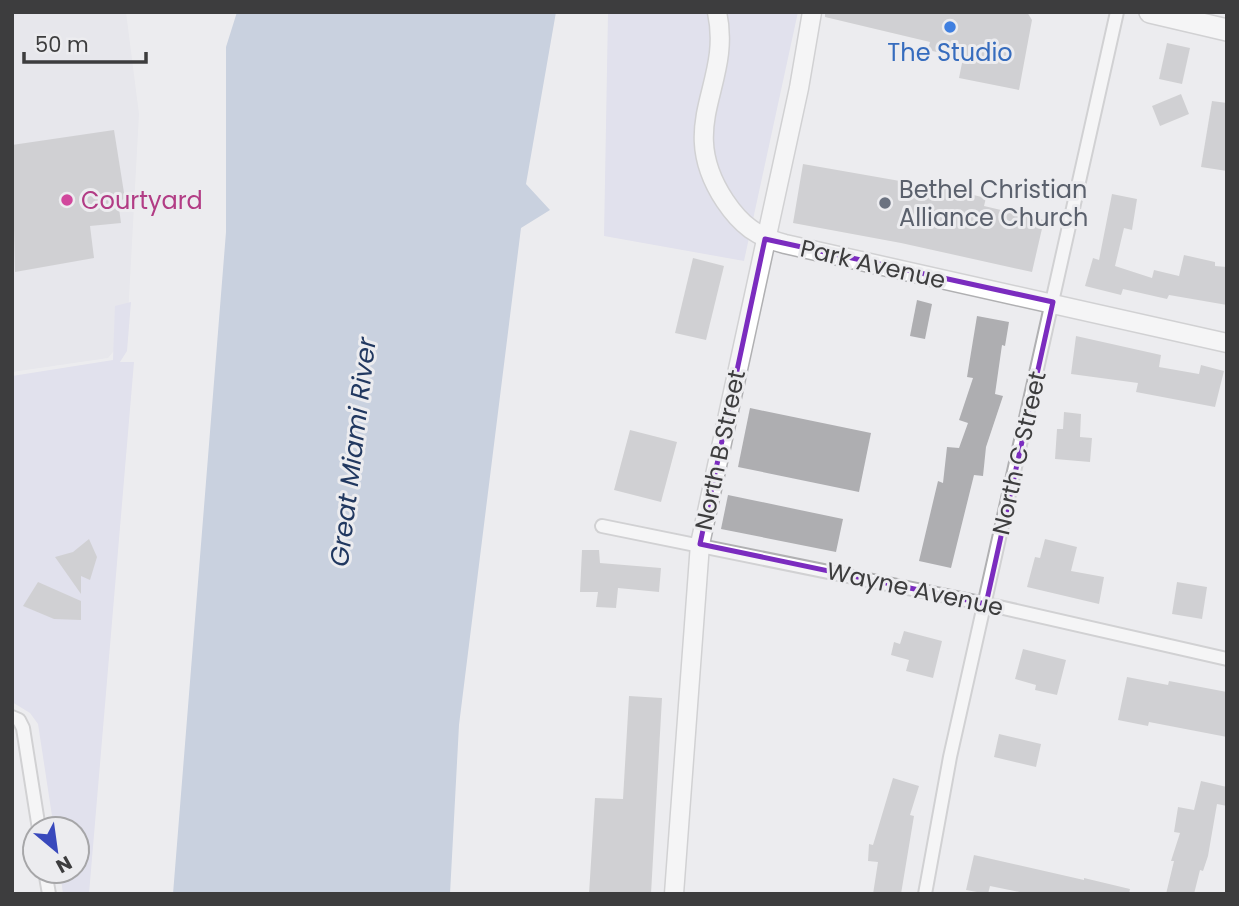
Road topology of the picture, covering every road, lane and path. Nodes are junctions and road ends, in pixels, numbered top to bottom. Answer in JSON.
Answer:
{"nodes":[{"id":1,"x":717,"y":12,"type":"edge"},
{"id":2,"x":812,"y":12,"type":"edge"},
{"id":3,"x":1117,"y":12,"type":"edge"},
{"id":4,"x":1150,"y":12,"type":"edge"},
{"id":5,"x":1227,"y":30,"type":"edge"},
{"id":6,"x":765,"y":239,"type":"junction"},
{"id":7,"x":1054,"y":302,"type":"junction"},
{"id":8,"x":1227,"y":343,"type":"edge"},
{"id":9,"x":602,"y":526,"type":"dead end"},
{"id":10,"x":700,"y":544,"type":"junction"},
{"id":11,"x":986,"y":604,"type":"junction"},
{"id":12,"x":1227,"y":659,"type":"edge"},
{"id":13,"x":16,"y":718,"type":"edge"},
{"id":14,"x":37,"y":815,"type":"edge"},
{"id":15,"x":674,"y":894,"type":"edge"},
{"id":16,"x":925,"y":894,"type":"edge"}],
"edges":[{"from":1,"to":6,"type":"main road","name":"Park Avenue"},
{"from":2,"to":6,"type":"main road","name":"North B Street"},
{"from":3,"to":7,"type":"street","name":"North C Street"},
{"from":4,"to":5,"type":"main road"},
{"from":6,"to":7,"type":"main road","name":"Park Avenue"},
{"from":6,"to":10,"type":"main road","name":"North B Street"},
{"from":7,"to":8,"type":"main road","name":"Park Avenue"},
{"from":7,"to":11,"type":"street","name":"North C Street"},
{"from":9,"to":10,"type":"street","name":"Wayne Avenue"},
{"from":10,"to":11,"type":"street","name":"Wayne Avenue"},
{"from":10,"to":15,"type":"main road","name":"North B Street"},
{"from":11,"to":12,"type":"street","name":"Wayne Avenue"},
{"from":11,"to":16,"type":"street","name":"North C Street"},
{"from":13,"to":14,"type":"street"}]}
